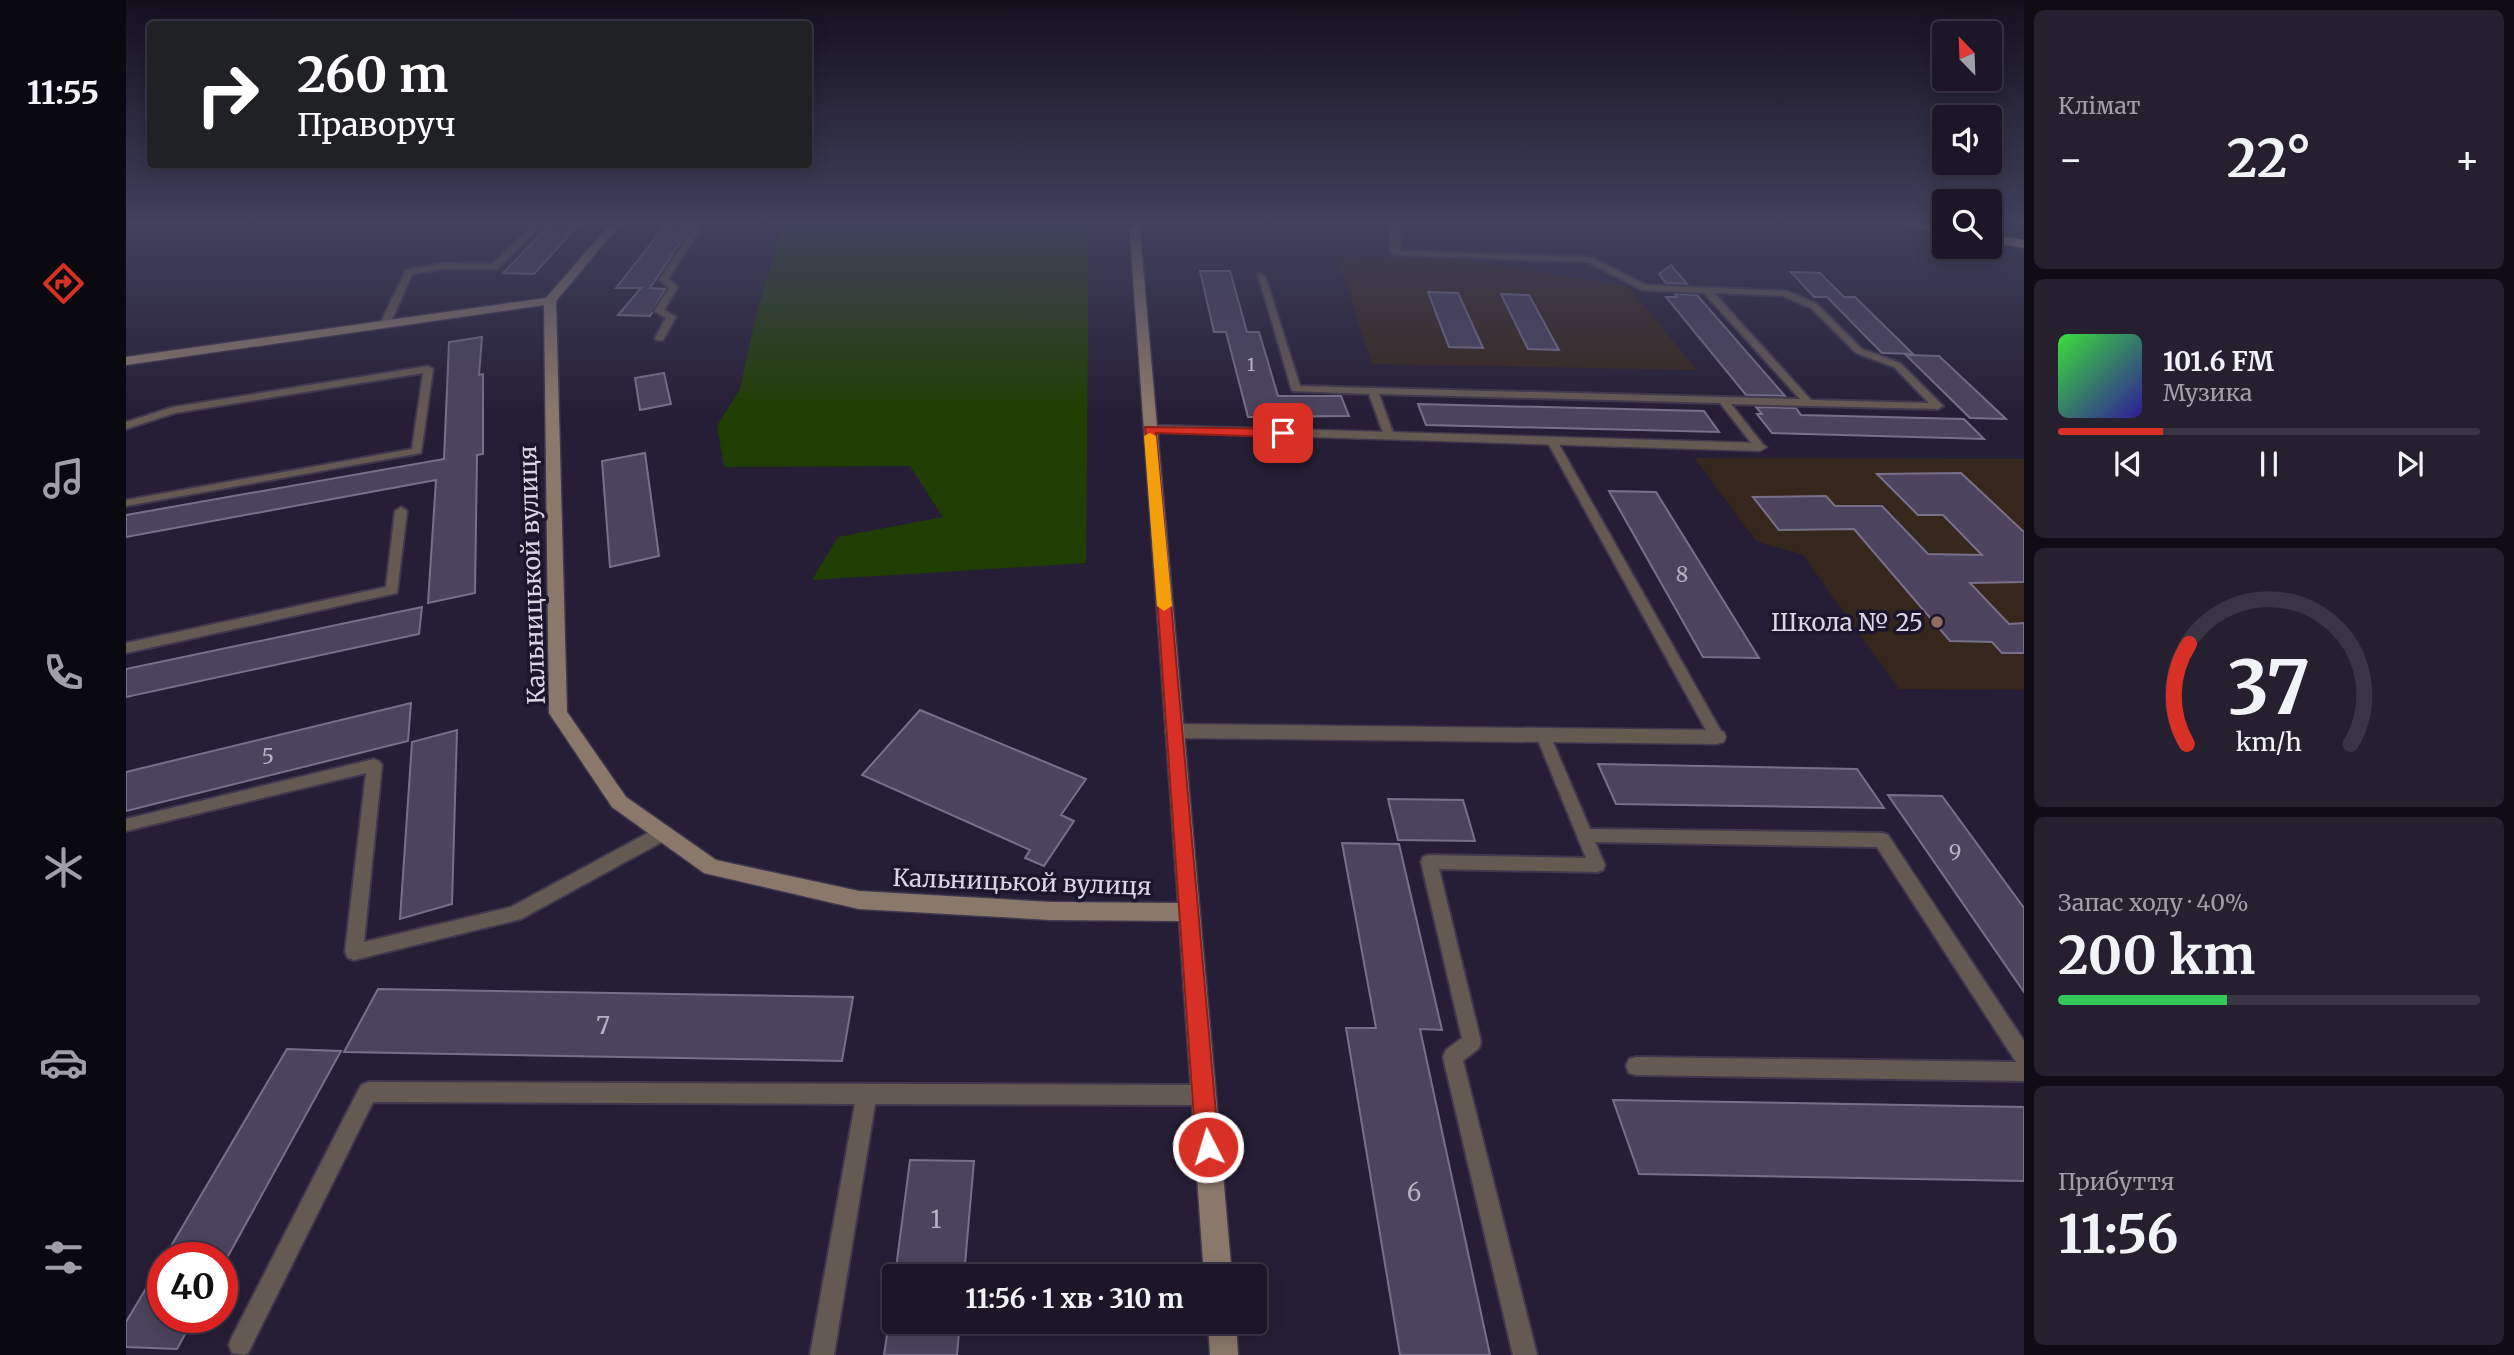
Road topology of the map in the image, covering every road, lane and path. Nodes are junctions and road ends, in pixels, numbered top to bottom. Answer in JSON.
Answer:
{"nodes":[{"id":1,"x":402,"y":285,"type":"edge"},
{"id":2,"x":563,"y":285,"type":"edge"},
{"id":3,"x":671,"y":285,"type":"edge"},
{"id":4,"x":1139,"y":285,"type":"edge"},
{"id":5,"x":1264,"y":285,"type":"edge"},
{"id":6,"x":1639,"y":285,"type":"edge"},
{"id":7,"x":1706,"y":290,"type":"junction"},
{"id":8,"x":550,"y":301,"type":"junction"},
{"id":9,"x":385,"y":324,"type":"junction"},
{"id":10,"x":660,"y":338,"type":"dead end"},
{"id":11,"x":126,"y":361,"type":"edge"},
{"id":12,"x":1373,"y":390,"type":"junction"},
{"id":13,"x":1723,"y":400,"type":"junction"},
{"id":14,"x":1808,"y":402,"type":"junction"},
{"id":15,"x":126,"y":426,"type":"edge"},
{"id":16,"x":1150,"y":429,"type":"junction"},
{"id":17,"x":1389,"y":436,"type":"junction"},
{"id":18,"x":1552,"y":441,"type":"junction"},
{"id":19,"x":1760,"y":447,"type":"joint"},
{"id":20,"x":126,"y":503,"type":"edge"},
{"id":21,"x":401,"y":511,"type":"dead end"},
{"id":22,"x":126,"y":648,"type":"edge"},
{"id":23,"x":1174,"y":731,"type":"junction"},
{"id":24,"x":1543,"y":735,"type":"junction"},
{"id":25,"x":1717,"y":737,"type":"joint"},
{"id":26,"x":126,"y":825,"type":"edge"},
{"id":27,"x":663,"y":833,"type":"junction"},
{"id":28,"x":1585,"y":835,"type":"junction"},
{"id":29,"x":1189,"y":912,"type":"junction"},
{"id":30,"x":2024,"y":1058,"type":"edge"},
{"id":31,"x":1636,"y":1066,"type":"dead end"},
{"id":32,"x":2024,"y":1072,"type":"edge"},
{"id":33,"x":867,"y":1094,"type":"junction"},
{"id":34,"x":1203,"y":1095,"type":"junction"},
{"id":35,"x":1217,"y":1264,"type":"edge"},
{"id":36,"x":1223,"y":1334,"type":"edge"},
{"id":37,"x":240,"y":1345,"type":"dead end"},
{"id":38,"x":822,"y":1355,"type":"edge"},
{"id":39,"x":1224,"y":1355,"type":"edge"},
{"id":40,"x":1525,"y":1355,"type":"edge"}],
"edges":[{"from":1,"to":9,"type":"lane"},
{"from":2,"to":8,"type":"street"},
{"from":3,"to":10,"type":"lane"},
{"from":4,"to":16,"type":"street"},
{"from":5,"to":12,"type":"lane"},
{"from":6,"to":7,"type":"lane"},
{"from":7,"to":14,"type":"lane"},
{"from":7,"to":14,"type":"lane"},
{"from":8,"to":9,"type":"street"},
{"from":8,"to":27,"type":"street","name":"Кальницькой вулиця"},
{"from":9,"to":11,"type":"street"},
{"from":12,"to":13,"type":"lane"},
{"from":12,"to":17,"type":"lane"},
{"from":13,"to":14,"type":"lane"},
{"from":13,"to":19,"type":"lane"},
{"from":15,"to":20,"type":"lane"},
{"from":16,"to":17,"type":"street"},
{"from":16,"to":23,"type":"street"},
{"from":17,"to":18,"type":"street"},
{"from":18,"to":19,"type":"street"},
{"from":18,"to":25,"type":"lane"},
{"from":21,"to":22,"type":"lane"},
{"from":23,"to":24,"type":"street"},
{"from":23,"to":29,"type":"street"},
{"from":24,"to":25,"type":"street"},
{"from":24,"to":28,"type":"lane"},
{"from":26,"to":27,"type":"lane"},
{"from":27,"to":29,"type":"street","name":"Кальницькой вулиця"},
{"from":28,"to":30,"type":"lane"},
{"from":28,"to":40,"type":"lane"},
{"from":29,"to":34,"type":"street"},
{"from":31,"to":32,"type":"lane"},
{"from":33,"to":34,"type":"lane"},
{"from":33,"to":37,"type":"lane"},
{"from":33,"to":38,"type":"lane"},
{"from":34,"to":35,"type":"street"},
{"from":36,"to":39,"type":"street"}]}
